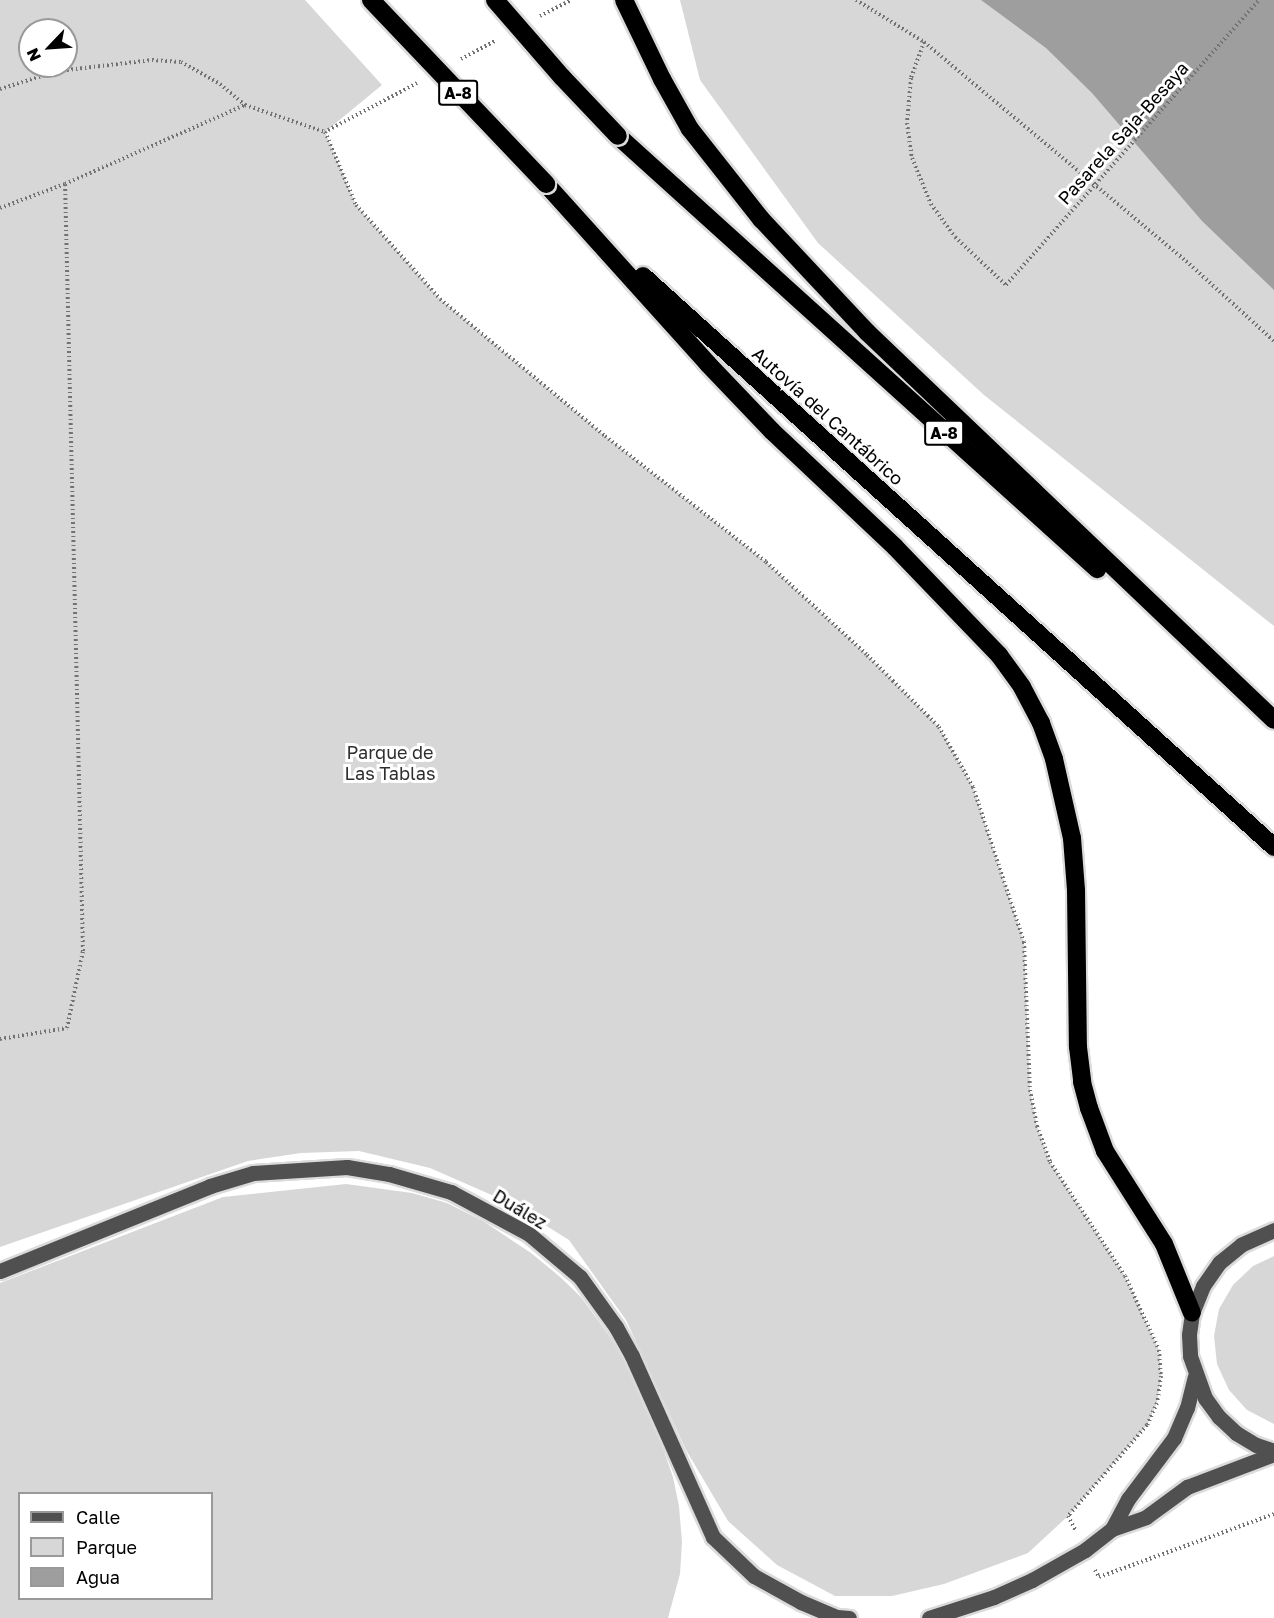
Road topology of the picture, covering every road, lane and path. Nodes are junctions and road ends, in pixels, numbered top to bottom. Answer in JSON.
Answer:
{"nodes":[{"id":1,"x":371,"y":0,"type":"edge"},
{"id":2,"x":495,"y":0,"type":"edge"},
{"id":3,"x":571,"y":0,"type":"edge"},
{"id":4,"x":624,"y":0,"type":"edge"},
{"id":5,"x":856,"y":0,"type":"edge"},
{"id":6,"x":1259,"y":0,"type":"edge"},
{"id":7,"x":531,"y":21,"type":"dead end"},
{"id":8,"x":500,"y":38,"type":"dead end"},
{"id":9,"x":924,"y":42,"type":"junction"},
{"id":10,"x":459,"y":60,"type":"dead end"},
{"id":11,"x":418,"y":82,"type":"dead end"},
{"id":12,"x":0,"y":89,"type":"edge"},
{"id":13,"x":245,"y":105,"type":"junction"},
{"id":14,"x":325,"y":132,"type":"junction"},
{"id":15,"x":65,"y":184,"type":"junction"},
{"id":16,"x":546,"y":184,"type":"junction"},
{"id":17,"x":0,"y":208,"type":"edge"},
{"id":18,"x":1274,"y":341,"type":"edge"},
{"id":19,"x":1274,"y":723,"type":"edge"},
{"id":20,"x":1274,"y":846,"type":"edge"},
{"id":21,"x":0,"y":1040,"type":"edge"},
{"id":22,"x":1274,"y":1230,"type":"edge"},
{"id":23,"x":0,"y":1270,"type":"edge"},
{"id":24,"x":1192,"y":1313,"type":"junction"},
{"id":25,"x":1195,"y":1377,"type":"junction"},
{"id":26,"x":1274,"y":1453,"type":"edge"},
{"id":27,"x":1274,"y":1514,"type":"edge"},
{"id":28,"x":1112,"y":1529,"type":"junction"},
{"id":29,"x":1085,"y":1550,"type":"junction"},
{"id":30,"x":849,"y":1618,"type":"edge"},
{"id":31,"x":929,"y":1618,"type":"edge"}],
"edges":[{"from":1,"to":16,"type":"highway","name":"Autovía del Cantábrico","number":"A-8","bridge":true},
{"from":2,"to":19,"type":"highway","number":"A-8","bridge":true},
{"from":3,"to":7,"type":"path"},
{"from":4,"to":19,"type":"highway"},
{"from":5,"to":9,"type":"path"},
{"from":6,"to":9,"type":"path","name":"Pasarela Saja-Besaya","bridge":true},
{"from":8,"to":10,"type":"path"},
{"from":9,"to":18,"type":"path"},
{"from":11,"to":14,"type":"path"},
{"from":12,"to":13,"type":"path"},
{"from":13,"to":14,"type":"path"},
{"from":13,"to":15,"type":"path"},
{"from":14,"to":29,"type":"path"},
{"from":15,"to":17,"type":"path"},
{"from":15,"to":21,"type":"path"},
{"from":16,"to":20,"type":"highway","name":"Autovía del Cantábrico","number":"A-8"},
{"from":16,"to":24,"type":"highway"},
{"from":22,"to":24,"type":"street"},
{"from":23,"to":30,"type":"street","name":"Duález"},
{"from":24,"to":25,"type":"street"},
{"from":25,"to":26,"type":"street"},
{"from":25,"to":28,"type":"street"},
{"from":26,"to":28,"type":"street"},
{"from":27,"to":29,"type":"path"},
{"from":28,"to":29,"type":"street"},
{"from":29,"to":31,"type":"street"}]}
